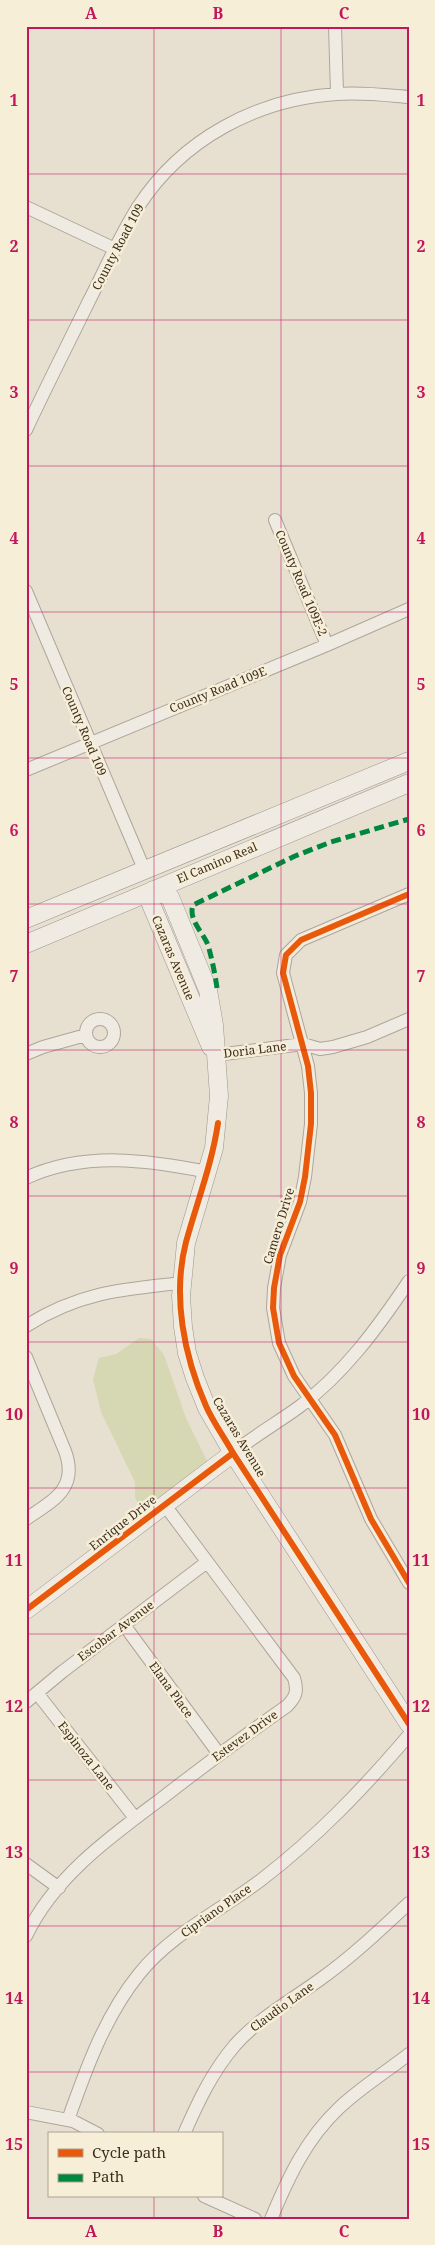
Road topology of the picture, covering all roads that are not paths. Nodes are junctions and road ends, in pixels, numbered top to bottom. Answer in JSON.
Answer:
{"nodes":[{"id":1,"x":335,"y":26,"type":"edge"},
{"id":2,"x":337,"y":94,"type":"junction"},
{"id":3,"x":409,"y":98,"type":"edge"},
{"id":4,"x":26,"y":207,"type":"edge"},
{"id":5,"x":115,"y":249,"type":"junction"},
{"id":6,"x":26,"y":430,"type":"edge"},
{"id":7,"x":275,"y":520,"type":"dead end"},
{"id":8,"x":26,"y":591,"type":"edge"},
{"id":9,"x":409,"y":609,"type":"edge"},
{"id":10,"x":328,"y":645,"type":"junction"},
{"id":11,"x":89,"y":743,"type":"junction"},
{"id":12,"x":409,"y":761,"type":"edge"},
{"id":13,"x":26,"y":770,"type":"edge"},
{"id":14,"x":409,"y":783,"type":"edge"},
{"id":15,"x":144,"y":869,"type":"junction"},
{"id":16,"x":153,"y":890,"type":"junction"},
{"id":17,"x":409,"y":894,"type":"edge"},
{"id":18,"x":26,"y":919,"type":"edge"},
{"id":19,"x":26,"y":944,"type":"edge"},
{"id":20,"x":409,"y":1019,"type":"edge"},
{"id":21,"x":86,"y":1035,"type":"dead end"},
{"id":22,"x":303,"y":1044,"type":"junction"},
{"id":23,"x":26,"y":1054,"type":"edge"},
{"id":24,"x":216,"y":1055,"type":"junction"},
{"id":25,"x":208,"y":1172,"type":"junction"},
{"id":26,"x":26,"y":1178,"type":"edge"},
{"id":27,"x":409,"y":1281,"type":"edge"},
{"id":28,"x":182,"y":1283,"type":"junction"},
{"id":29,"x":26,"y":1326,"type":"edge"},
{"id":30,"x":26,"y":1357,"type":"edge"},
{"id":31,"x":309,"y":1399,"type":"junction"},
{"id":32,"x":233,"y":1453,"type":"junction"},
{"id":33,"x":164,"y":1504,"type":"junction"},
{"id":34,"x":26,"y":1519,"type":"edge"},
{"id":35,"x":207,"y":1562,"type":"junction"},
{"id":36,"x":409,"y":1583,"type":"edge"},
{"id":37,"x":26,"y":1610,"type":"edge"},
{"id":38,"x":124,"y":1625,"type":"junction"},
{"id":39,"x":37,"y":1693,"type":"junction"},
{"id":40,"x":26,"y":1702,"type":"edge"},
{"id":41,"x":409,"y":1724,"type":"edge"},
{"id":42,"x":409,"y":1735,"type":"edge"},
{"id":43,"x":219,"y":1754,"type":"junction"},
{"id":44,"x":135,"y":1818,"type":"junction"},
{"id":45,"x":26,"y":1864,"type":"edge"},
{"id":46,"x":59,"y":1888,"type":"junction"},
{"id":47,"x":409,"y":1903,"type":"edge"},
{"id":48,"x":26,"y":1936,"type":"edge"},
{"id":49,"x":409,"y":2054,"type":"edge"},
{"id":50,"x":26,"y":2112,"type":"edge"},
{"id":51,"x":68,"y":2120,"type":"junction"},
{"id":52,"x":94,"y":2132,"type":"edge"},
{"id":53,"x":185,"y":2132,"type":"edge"},
{"id":54,"x":208,"y":2198,"type":"edge"},
{"id":55,"x":255,"y":2219,"type":"edge"},
{"id":56,"x":271,"y":2219,"type":"edge"}],
"edges":[{"from":1,"to":2,"type":"street"},
{"from":2,"to":3,"type":"street","name":"County Road 109"},
{"from":2,"to":5,"type":"street","name":"County Road 109"},
{"from":4,"to":5,"type":"street"},
{"from":5,"to":6,"type":"street","name":"County Road 109"},
{"from":7,"to":10,"type":"street","name":"County Road 109E-2"},
{"from":8,"to":11,"type":"street","name":"County Road 109"},
{"from":9,"to":10,"type":"street","name":"County Road 109E"},
{"from":10,"to":11,"type":"street","name":"County Road 109E"},
{"from":11,"to":13,"type":"street","name":"County Road 109E"},
{"from":11,"to":15,"type":"street","name":"County Road 109"},
{"from":12,"to":15,"type":"street","name":"El Camino Real"},
{"from":14,"to":16,"type":"street","name":"El Camino Real"},
{"from":15,"to":16,"type":"street","name":"Cazaras Avenue"},
{"from":15,"to":18,"type":"street","name":"El Camino Real"},
{"from":16,"to":19,"type":"street","name":"El Camino Real"},
{"from":16,"to":24,"type":"street","name":"Cazaras Avenue"},
{"from":17,"to":22,"type":"street","name":"Camero Drive"},
{"from":20,"to":22,"type":"street","name":"Doria Lane"},
{"from":21,"to":23,"type":"street"},
{"from":22,"to":24,"type":"street","name":"Doria Lane"},
{"from":22,"to":31,"type":"street","name":"Camero Drive"},
{"from":24,"to":25,"type":"street","name":"Cazaras Avenue"},
{"from":25,"to":26,"type":"street"},
{"from":25,"to":28,"type":"street","name":"Cazaras Avenue"},
{"from":27,"to":31,"type":"street","name":"Enrique Drive"},
{"from":28,"to":29,"type":"street"},
{"from":28,"to":32,"type":"street","name":"Cazaras Avenue"},
{"from":30,"to":34,"type":"street"},
{"from":31,"to":32,"type":"street","name":"Enrique Drive"},
{"from":31,"to":36,"type":"street","name":"Camero Drive"},
{"from":32,"to":33,"type":"street","name":"Enrique Drive"},
{"from":32,"to":41,"type":"street","name":"Cazaras Avenue"},
{"from":33,"to":35,"type":"street","name":"Estevez Drive"},
{"from":33,"to":37,"type":"street","name":"Enrique Drive"},
{"from":35,"to":38,"type":"street","name":"Escobar Avenue"},
{"from":35,"to":43,"type":"street","name":"Estevez Drive"},
{"from":38,"to":39,"type":"street","name":"Escobar Avenue"},
{"from":38,"to":43,"type":"street","name":"Elana Place"},
{"from":39,"to":40,"type":"street","name":"Escobar Avenue"},
{"from":39,"to":44,"type":"street","name":"Espinoza Lane"},
{"from":42,"to":51,"type":"street","name":"Cipriano Place"},
{"from":43,"to":44,"type":"street","name":"Estevez Drive"},
{"from":44,"to":46,"type":"street","name":"Estevez Drive"},
{"from":45,"to":46,"type":"street"},
{"from":46,"to":48,"type":"street","name":"Estevez Drive"},
{"from":47,"to":53,"type":"street","name":"Claudio Lane"},
{"from":49,"to":56,"type":"street"},
{"from":50,"to":51,"type":"street"},
{"from":51,"to":52,"type":"street"},
{"from":54,"to":55,"type":"street"}]}
